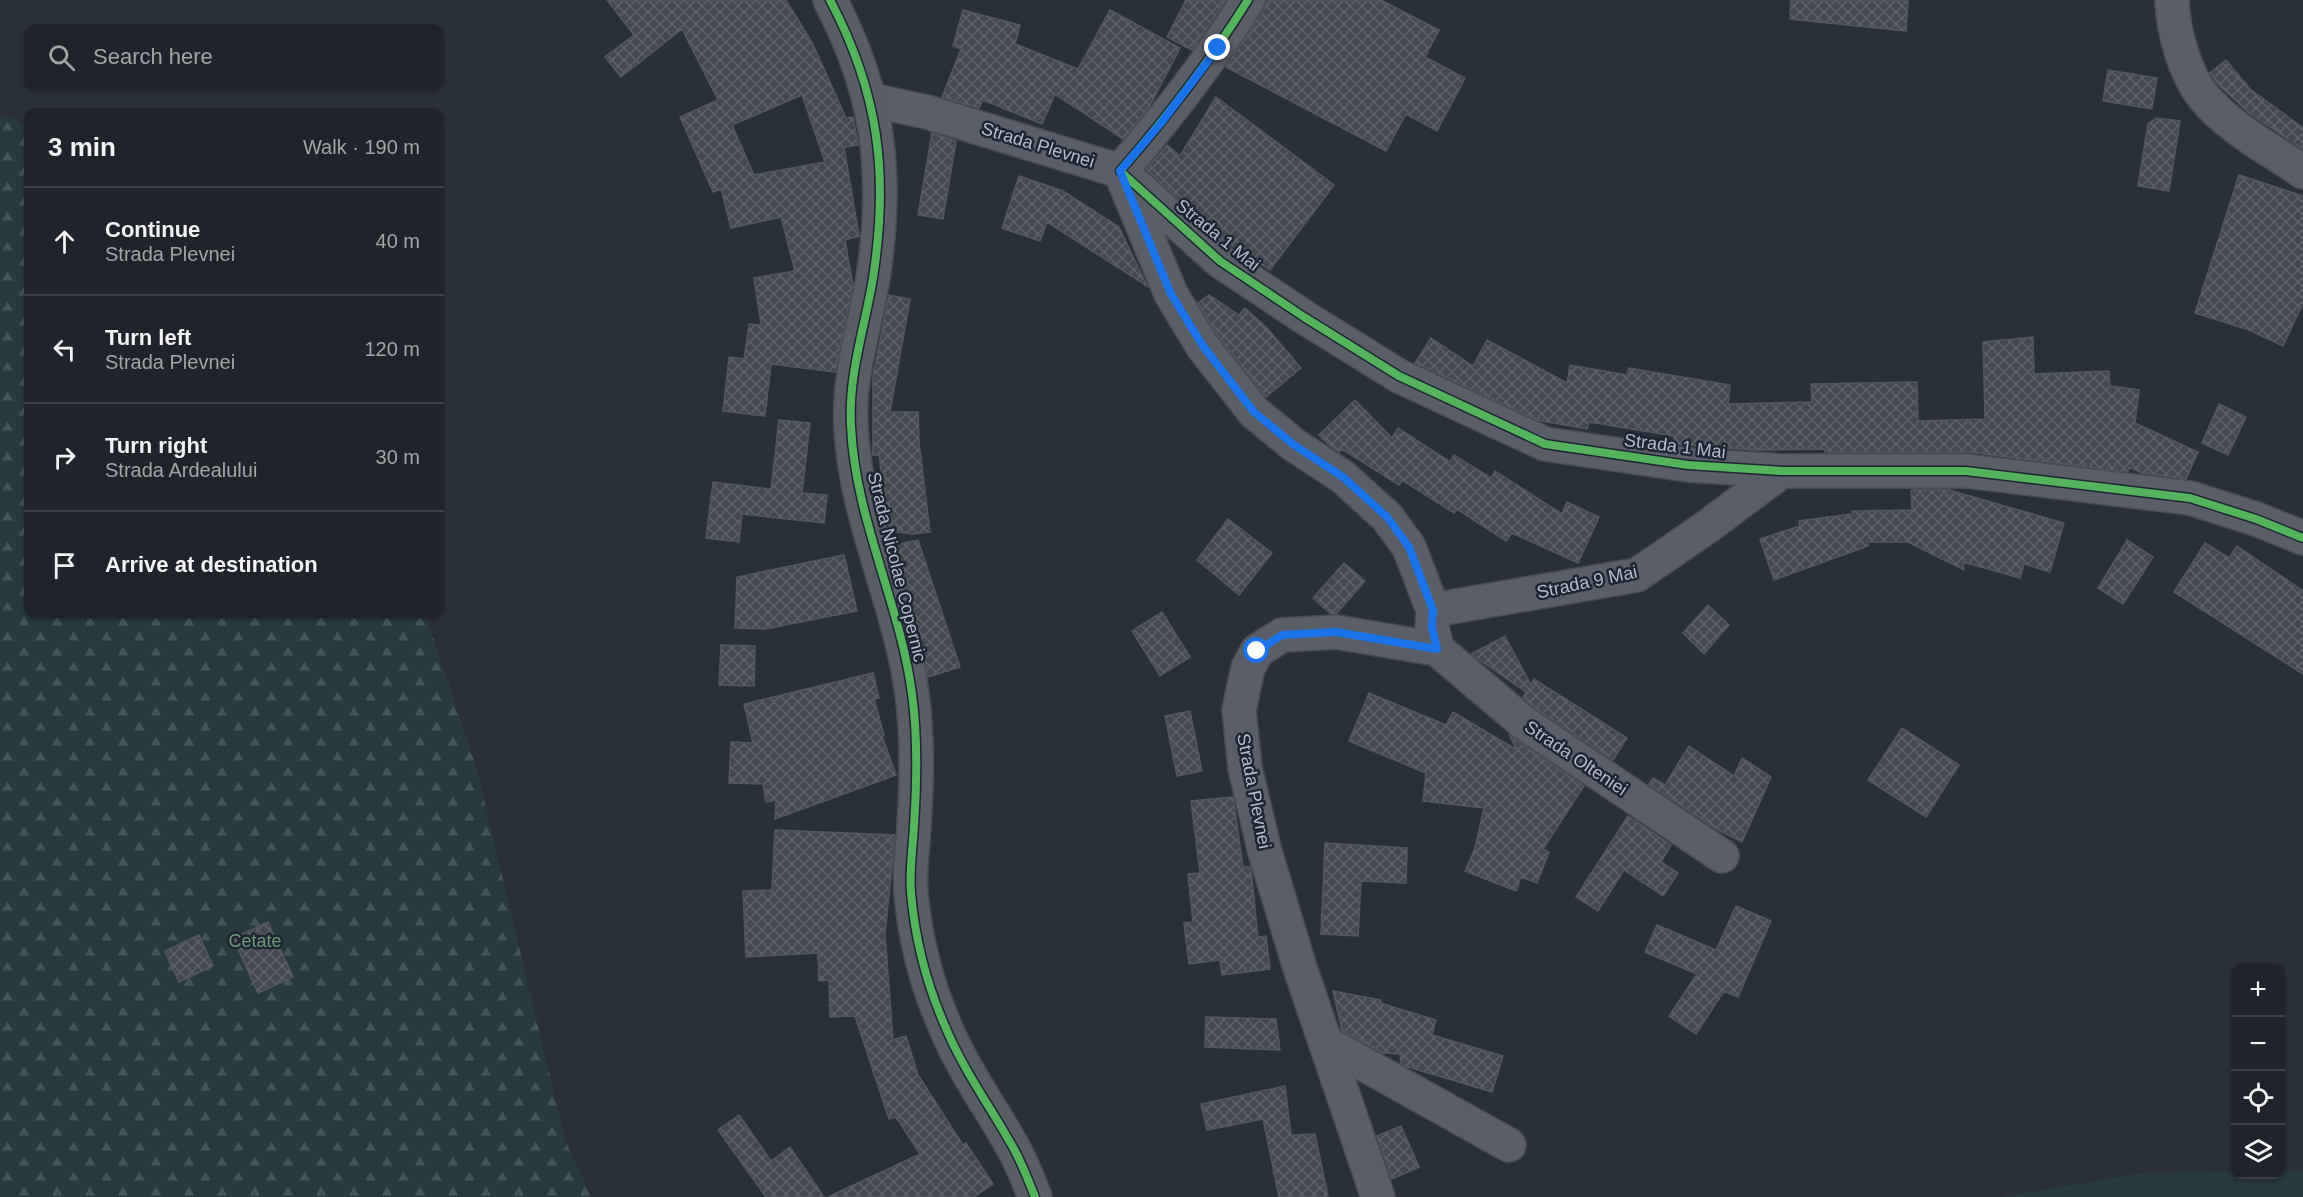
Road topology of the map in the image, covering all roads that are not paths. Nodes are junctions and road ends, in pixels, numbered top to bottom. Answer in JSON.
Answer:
{"nodes":[{"id":1,"x":830,"y":0,"type":"edge"},
{"id":2,"x":1248,"y":0,"type":"edge"},
{"id":3,"x":2172,"y":0,"type":"edge"},
{"id":4,"x":871,"y":100,"type":"junction"},
{"id":5,"x":1120,"y":171,"type":"junction"},
{"id":6,"x":2303,"y":172,"type":"edge"},
{"id":7,"x":1782,"y":471,"type":"junction"},
{"id":8,"x":2303,"y":538,"type":"edge"},
{"id":9,"x":1433,"y":610,"type":"junction"},
{"id":10,"x":1437,"y":649,"type":"junction"},
{"id":11,"x":1722,"y":856,"type":"dead end"},
{"id":12,"x":1326,"y":1043,"type":"junction"},
{"id":13,"x":1509,"y":1145,"type":"dead end"},
{"id":14,"x":1035,"y":1197,"type":"edge"},
{"id":15,"x":1378,"y":1197,"type":"edge"}],
"edges":[{"from":1,"to":4,"type":"street","name":"Strada Nicolae Copernic"},
{"from":2,"to":5,"type":"street"},
{"from":3,"to":6,"type":"street"},
{"from":4,"to":5,"type":"street","name":"Strada Plevnei"},
{"from":4,"to":14,"type":"street","name":"Strada Nicolae Copernic"},
{"from":5,"to":7,"type":"street","name":"Strada 1 Mai"},
{"from":5,"to":9,"type":"street"},
{"from":7,"to":8,"type":"street","name":"Strada 1 Mai"},
{"from":7,"to":9,"type":"street","name":"Strada 9 Mai"},
{"from":9,"to":10,"type":"street"},
{"from":10,"to":11,"type":"street","name":"Strada Olteniei"},
{"from":10,"to":12,"type":"street","name":"Strada Plevnei"},
{"from":12,"to":13,"type":"street"},
{"from":12,"to":15,"type":"street","name":"Strada Plevnei"}]}
